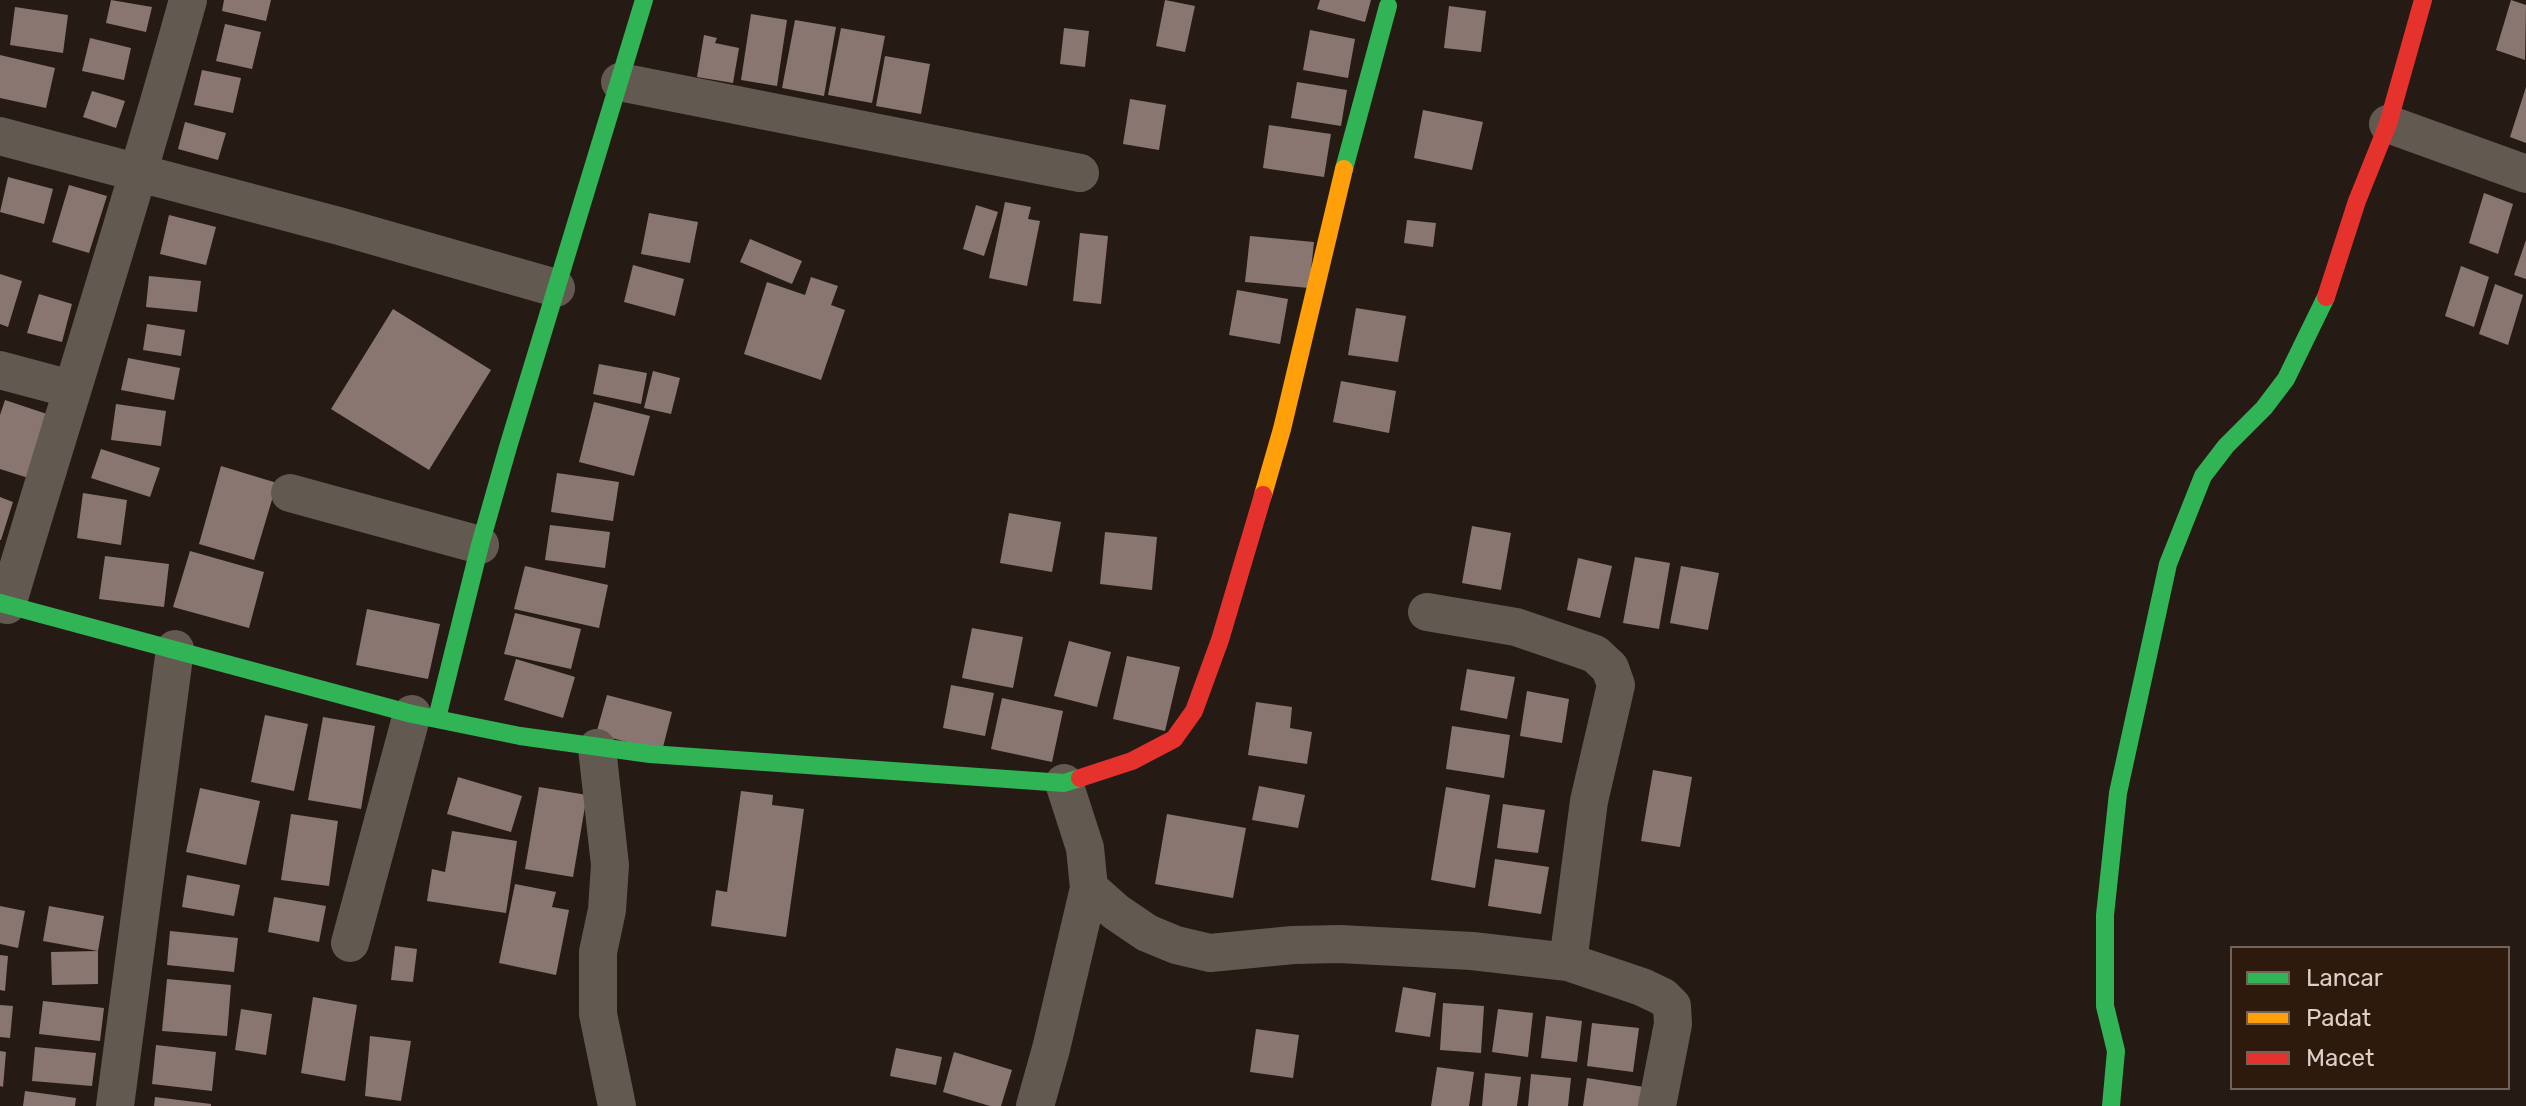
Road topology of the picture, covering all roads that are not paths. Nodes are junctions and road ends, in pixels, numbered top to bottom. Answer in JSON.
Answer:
{"nodes":[{"id":1,"x":188,"y":0,"type":"edge"},
{"id":2,"x":644,"y":0,"type":"edge"},
{"id":3,"x":2423,"y":0,"type":"edge"},
{"id":4,"x":1388,"y":6,"type":"dead end"},
{"id":5,"x":620,"y":82,"type":"junction"},
{"id":6,"x":2388,"y":124,"type":"junction"},
{"id":7,"x":0,"y":136,"type":"edge"},
{"id":8,"x":1080,"y":173,"type":"dead end"},
{"id":9,"x":2526,"y":174,"type":"edge"},
{"id":10,"x":139,"y":175,"type":"junction"},
{"id":11,"x":556,"y":288,"type":"junction"},
{"id":12,"x":0,"y":370,"type":"edge"},
{"id":13,"x":71,"y":389,"type":"junction"},
{"id":14,"x":290,"y":493,"type":"dead end"},
{"id":15,"x":480,"y":545,"type":"junction"},
{"id":16,"x":4,"y":604,"type":"edge"},
{"id":17,"x":1427,"y":612,"type":"dead end"},
{"id":18,"x":175,"y":649,"type":"junction"},
{"id":19,"x":424,"y":716,"type":"junction"},
{"id":20,"x":597,"y":748,"type":"junction"},
{"id":21,"x":1064,"y":783,"type":"junction"},
{"id":22,"x":1089,"y":888,"type":"junction"},
{"id":23,"x":350,"y":943,"type":"dead end"},
{"id":24,"x":1568,"y":962,"type":"junction"},
{"id":25,"x":115,"y":1106,"type":"edge"},
{"id":26,"x":617,"y":1106,"type":"edge"},
{"id":27,"x":1035,"y":1106,"type":"edge"},
{"id":28,"x":1657,"y":1106,"type":"edge"},
{"id":29,"x":2111,"y":1106,"type":"edge"}],
"edges":[{"from":1,"to":10,"type":"street"},
{"from":2,"to":5,"type":"street"},
{"from":3,"to":6,"type":"street"},
{"from":4,"to":21,"type":"street"},
{"from":5,"to":8,"type":"street"},
{"from":5,"to":11,"type":"street"},
{"from":6,"to":9,"type":"street"},
{"from":6,"to":29,"type":"street"},
{"from":7,"to":10,"type":"street"},
{"from":10,"to":11,"type":"street"},
{"from":10,"to":13,"type":"street"},
{"from":11,"to":15,"type":"street"},
{"from":12,"to":13,"type":"street"},
{"from":13,"to":16,"type":"street"},
{"from":14,"to":15,"type":"street"},
{"from":15,"to":19,"type":"street"},
{"from":16,"to":18,"type":"street"},
{"from":17,"to":24,"type":"street"},
{"from":18,"to":19,"type":"street"},
{"from":18,"to":25,"type":"street"},
{"from":19,"to":20,"type":"street"},
{"from":19,"to":23,"type":"street"},
{"from":20,"to":21,"type":"street"},
{"from":20,"to":26,"type":"street"},
{"from":21,"to":22,"type":"street"},
{"from":22,"to":24,"type":"street"},
{"from":22,"to":27,"type":"street"},
{"from":24,"to":28,"type":"street"}]}
